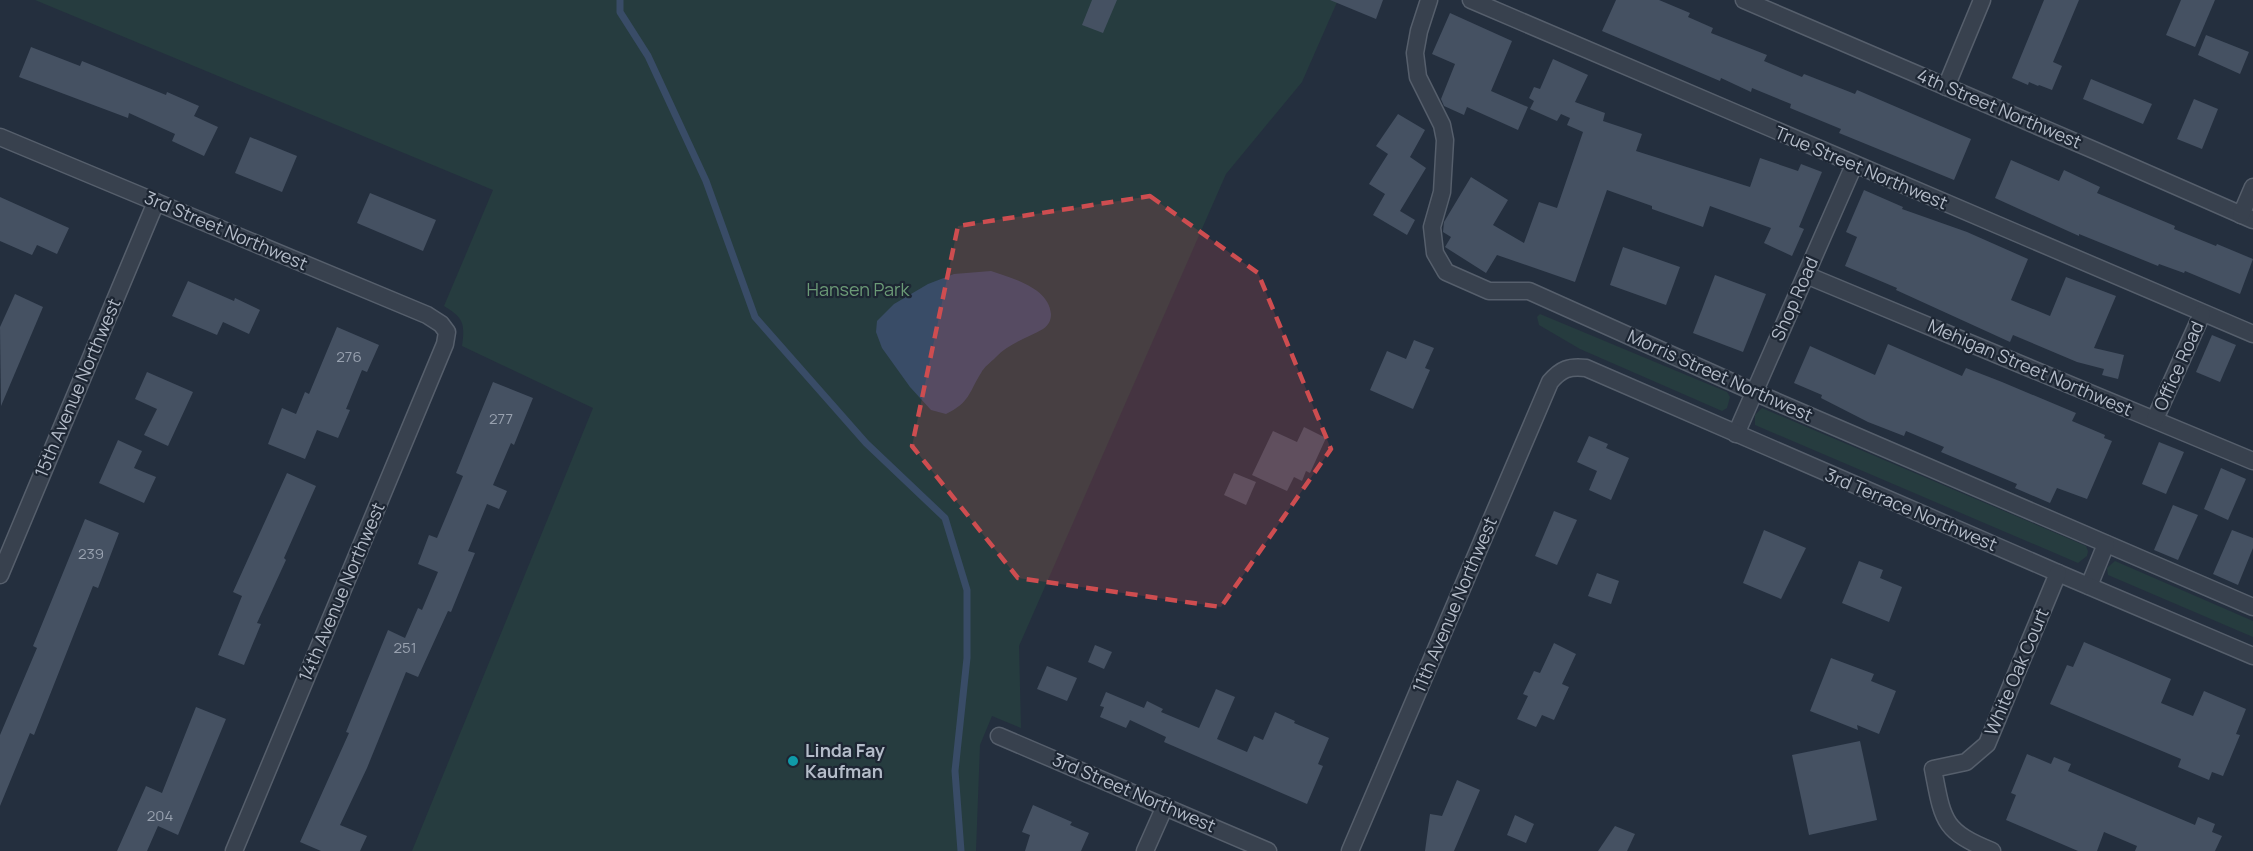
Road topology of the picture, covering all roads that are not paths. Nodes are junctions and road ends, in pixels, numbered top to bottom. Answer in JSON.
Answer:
{"nodes":[{"id":1,"x":1429,"y":0,"type":"edge"},
{"id":2,"x":1471,"y":0,"type":"edge"},
{"id":3,"x":1744,"y":0,"type":"edge"},
{"id":4,"x":1982,"y":0,"type":"edge"},
{"id":5,"x":1946,"y":87,"type":"junction"},
{"id":6,"x":0,"y":136,"type":"edge"},
{"id":7,"x":1854,"y":165,"type":"junction"},
{"id":8,"x":2253,"y":187,"type":"edge"},
{"id":9,"x":156,"y":202,"type":"junction"},
{"id":10,"x":2247,"y":218,"type":"edge"},
{"id":11,"x":1806,"y":275,"type":"junction"},
{"id":12,"x":2202,"y":314,"type":"junction"},
{"id":13,"x":447,"y":332,"type":"joint"},
{"id":14,"x":2253,"y":334,"type":"edge"},
{"id":15,"x":1569,"y":367,"type":"joint"},
{"id":16,"x":1754,"y":392,"type":"junction"},
{"id":17,"x":2155,"y":419,"type":"junction"},
{"id":18,"x":1736,"y":434,"type":"junction"},
{"id":19,"x":2253,"y":461,"type":"edge"},
{"id":20,"x":2106,"y":544,"type":"junction"},
{"id":21,"x":2058,"y":573,"type":"junction"},
{"id":22,"x":0,"y":575,"type":"edge"},
{"id":23,"x":2089,"y":586,"type":"junction"},
{"id":24,"x":2253,"y":607,"type":"edge"},
{"id":25,"x":2253,"y":656,"type":"edge"},
{"id":26,"x":999,"y":736,"type":"dead end"},
{"id":27,"x":1165,"y":806,"type":"junction"},
{"id":28,"x":234,"y":851,"type":"edge"},
{"id":29,"x":1145,"y":851,"type":"edge"},
{"id":30,"x":1268,"y":851,"type":"edge"},
{"id":31,"x":1350,"y":851,"type":"edge"},
{"id":32,"x":1992,"y":851,"type":"edge"}],
"edges":[{"from":1,"to":16,"type":"street","name":"Morris Street Northwest"},
{"from":2,"to":7,"type":"street","name":"True Street Northwest"},
{"from":3,"to":5,"type":"street","name":"4th Street Northwest"},
{"from":4,"to":5,"type":"street"},
{"from":5,"to":10,"type":"street","name":"4th Street Northwest"},
{"from":6,"to":9,"type":"street","name":"3rd Street Northwest"},
{"from":7,"to":11,"type":"street","name":"Shop Road"},
{"from":7,"to":12,"type":"street","name":"True Street Northwest"},
{"from":8,"to":10,"type":"street"},
{"from":9,"to":13,"type":"street","name":"3rd Street Northwest"},
{"from":9,"to":22,"type":"street","name":"15th Avenue Northwest"},
{"from":11,"to":16,"type":"street","name":"Shop Road"},
{"from":11,"to":17,"type":"street","name":"Mehigan Street Northwest"},
{"from":12,"to":14,"type":"street","name":"True Street Northwest"},
{"from":12,"to":17,"type":"street","name":"Office Road"},
{"from":13,"to":28,"type":"street","name":"14th Avenue Northwest"},
{"from":15,"to":18,"type":"street","name":"3rd Terrace Northwest"},
{"from":15,"to":31,"type":"street","name":"11th Avenue Northwest"},
{"from":16,"to":18,"type":"street","name":"Shop Road"},
{"from":16,"to":20,"type":"street","name":"Morris Street Northwest"},
{"from":17,"to":19,"type":"street","name":"Mehigan Street Northwest"},
{"from":18,"to":21,"type":"street","name":"3rd Terrace Northwest"},
{"from":20,"to":23,"type":"street"},
{"from":20,"to":24,"type":"street","name":"Morris Street Northwest"},
{"from":21,"to":23,"type":"street","name":"3rd Terrace Northwest"},
{"from":21,"to":32,"type":"street","name":"White Oak Court"},
{"from":23,"to":25,"type":"street","name":"3rd Terrace Northwest"},
{"from":26,"to":27,"type":"street","name":"3rd Street Northwest"},
{"from":27,"to":29,"type":"street"},
{"from":27,"to":30,"type":"street","name":"3rd Street Northwest"}]}
